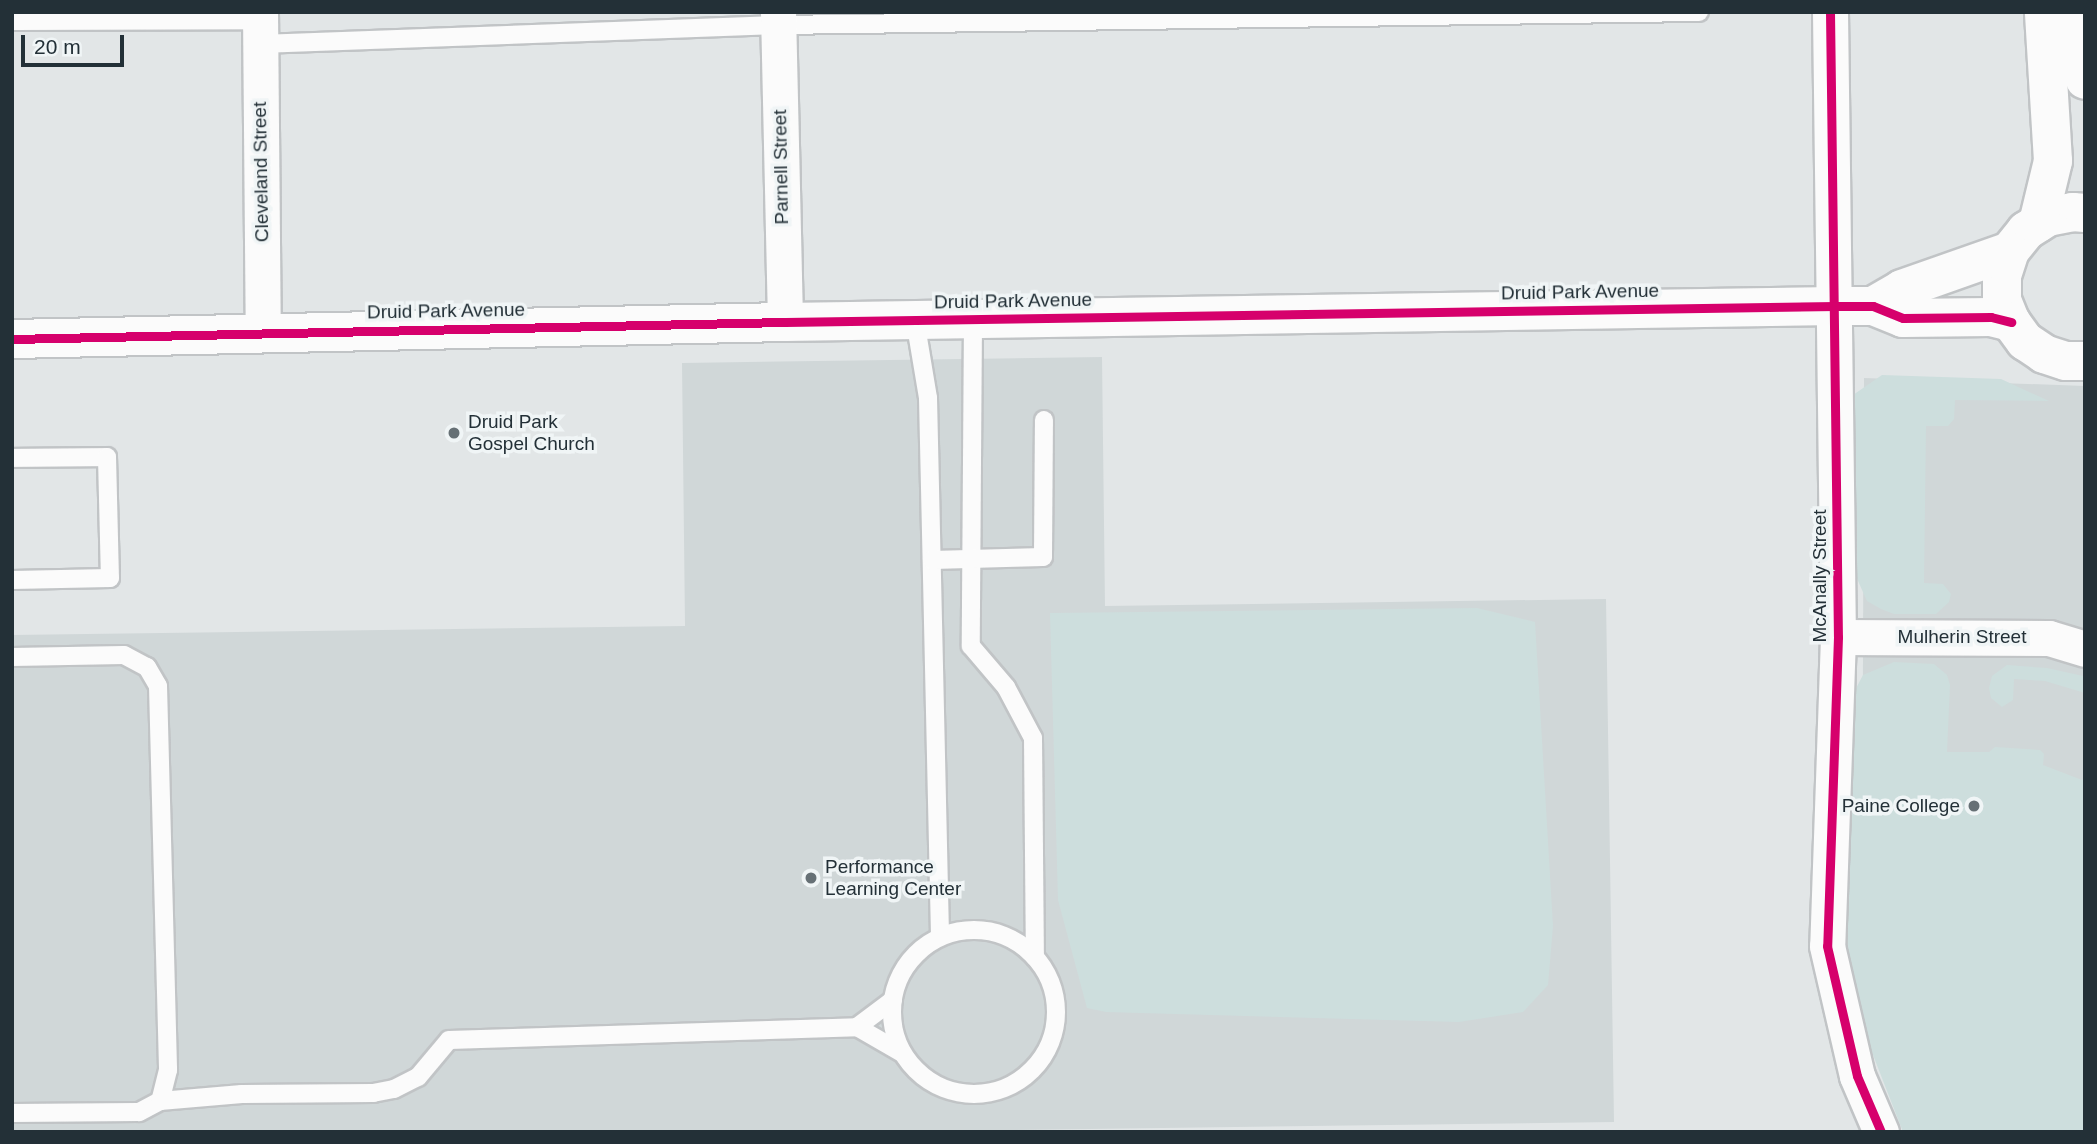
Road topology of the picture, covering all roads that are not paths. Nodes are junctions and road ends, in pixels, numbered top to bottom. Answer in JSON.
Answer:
{"nodes":[{"id":1,"x":1699,"y":12,"type":"edge"},
{"id":2,"x":1830,"y":12,"type":"edge"},
{"id":3,"x":2044,"y":12,"type":"edge"},
{"id":4,"x":2079,"y":12,"type":"edge"},
{"id":5,"x":143,"y":16,"type":"edge"},
{"id":6,"x":778,"y":19,"type":"edge"},
{"id":7,"x":12,"y":21,"type":"edge"},
{"id":8,"x":260,"y":26,"type":"edge"},
{"id":9,"x":2085,"y":80,"type":"edge"},
{"id":10,"x":2085,"y":213,"type":"edge"},
{"id":11,"x":2038,"y":223,"type":"junction"},
{"id":12,"x":2010,"y":251,"type":"junction"},
{"id":13,"x":1854,"y":306,"type":"junction"},
{"id":14,"x":973,"y":319,"type":"junction"},
{"id":15,"x":915,"y":320,"type":"junction"},
{"id":16,"x":785,"y":322,"type":"junction"},
{"id":17,"x":2011,"y":323,"type":"junction"},
{"id":18,"x":262,"y":333,"type":"junction"},
{"id":19,"x":12,"y":339,"type":"edge"},
{"id":20,"x":2085,"y":361,"type":"edge"},
{"id":21,"x":1044,"y":420,"type":"dead end"},
{"id":22,"x":12,"y":458,"type":"edge"},
{"id":23,"x":972,"y":559,"type":"junction"},
{"id":24,"x":932,"y":560,"type":"junction"},
{"id":25,"x":12,"y":580,"type":"edge"},
{"id":26,"x":1838,"y":637,"type":"junction"},
{"id":27,"x":2085,"y":649,"type":"edge"},
{"id":28,"x":12,"y":657,"type":"edge"},
{"id":29,"x":940,"y":937,"type":"junction"},
{"id":30,"x":1035,"y":957,"type":"junction"},
{"id":31,"x":893,"y":1000,"type":"junction"},
{"id":32,"x":858,"y":1027,"type":"junction"},
{"id":33,"x":902,"y":1052,"type":"junction"},
{"id":34,"x":160,"y":1101,"type":"junction"},
{"id":35,"x":12,"y":1113,"type":"edge"},
{"id":36,"x":1881,"y":1132,"type":"edge"}],
"edges":[{"from":1,"to":6,"type":"lane"},
{"from":2,"to":13,"type":"street","name":"McAnally Street"},
{"from":3,"to":11,"type":"street"},
{"from":4,"to":9,"type":"street"},
{"from":5,"to":7,"type":"lane"},
{"from":5,"to":8,"type":"lane"},
{"from":6,"to":8,"type":"lane"},
{"from":6,"to":16,"type":"street","name":"Parnell Street"},
{"from":8,"to":18,"type":"street","name":"Cleveland Street"},
{"from":10,"to":11,"type":"street"},
{"from":11,"to":12,"type":"street"},
{"from":12,"to":13,"type":"street","name":"Druid Park Avenue"},
{"from":12,"to":17,"type":"street"},
{"from":13,"to":14,"type":"street","name":"Druid Park Avenue"},
{"from":13,"to":17,"type":"street","name":"Druid Park Avenue"},
{"from":13,"to":26,"type":"street","name":"McAnally Street"},
{"from":14,"to":15,"type":"street","name":"Druid Park Avenue"},
{"from":14,"to":23,"type":"lane"},
{"from":15,"to":16,"type":"street","name":"Druid Park Avenue"},
{"from":15,"to":24,"type":"lane"},
{"from":16,"to":18,"type":"street","name":"Druid Park Avenue"},
{"from":17,"to":20,"type":"street"},
{"from":18,"to":19,"type":"street","name":"Druid Park Avenue"},
{"from":21,"to":23,"type":"lane"},
{"from":22,"to":25,"type":"lane"},
{"from":23,"to":24,"type":"lane"},
{"from":23,"to":30,"type":"lane"},
{"from":24,"to":29,"type":"lane"},
{"from":26,"to":27,"type":"street","name":"Mulherin Street"},
{"from":26,"to":36,"type":"street","name":"McAnally Street"},
{"from":28,"to":34,"type":"lane"},
{"from":29,"to":30,"type":"lane"},
{"from":29,"to":31,"type":"lane"},
{"from":30,"to":33,"type":"lane"},
{"from":31,"to":32,"type":"lane"},
{"from":31,"to":33,"type":"lane"},
{"from":32,"to":33,"type":"lane"},
{"from":32,"to":34,"type":"lane"},
{"from":34,"to":35,"type":"lane"}]}
